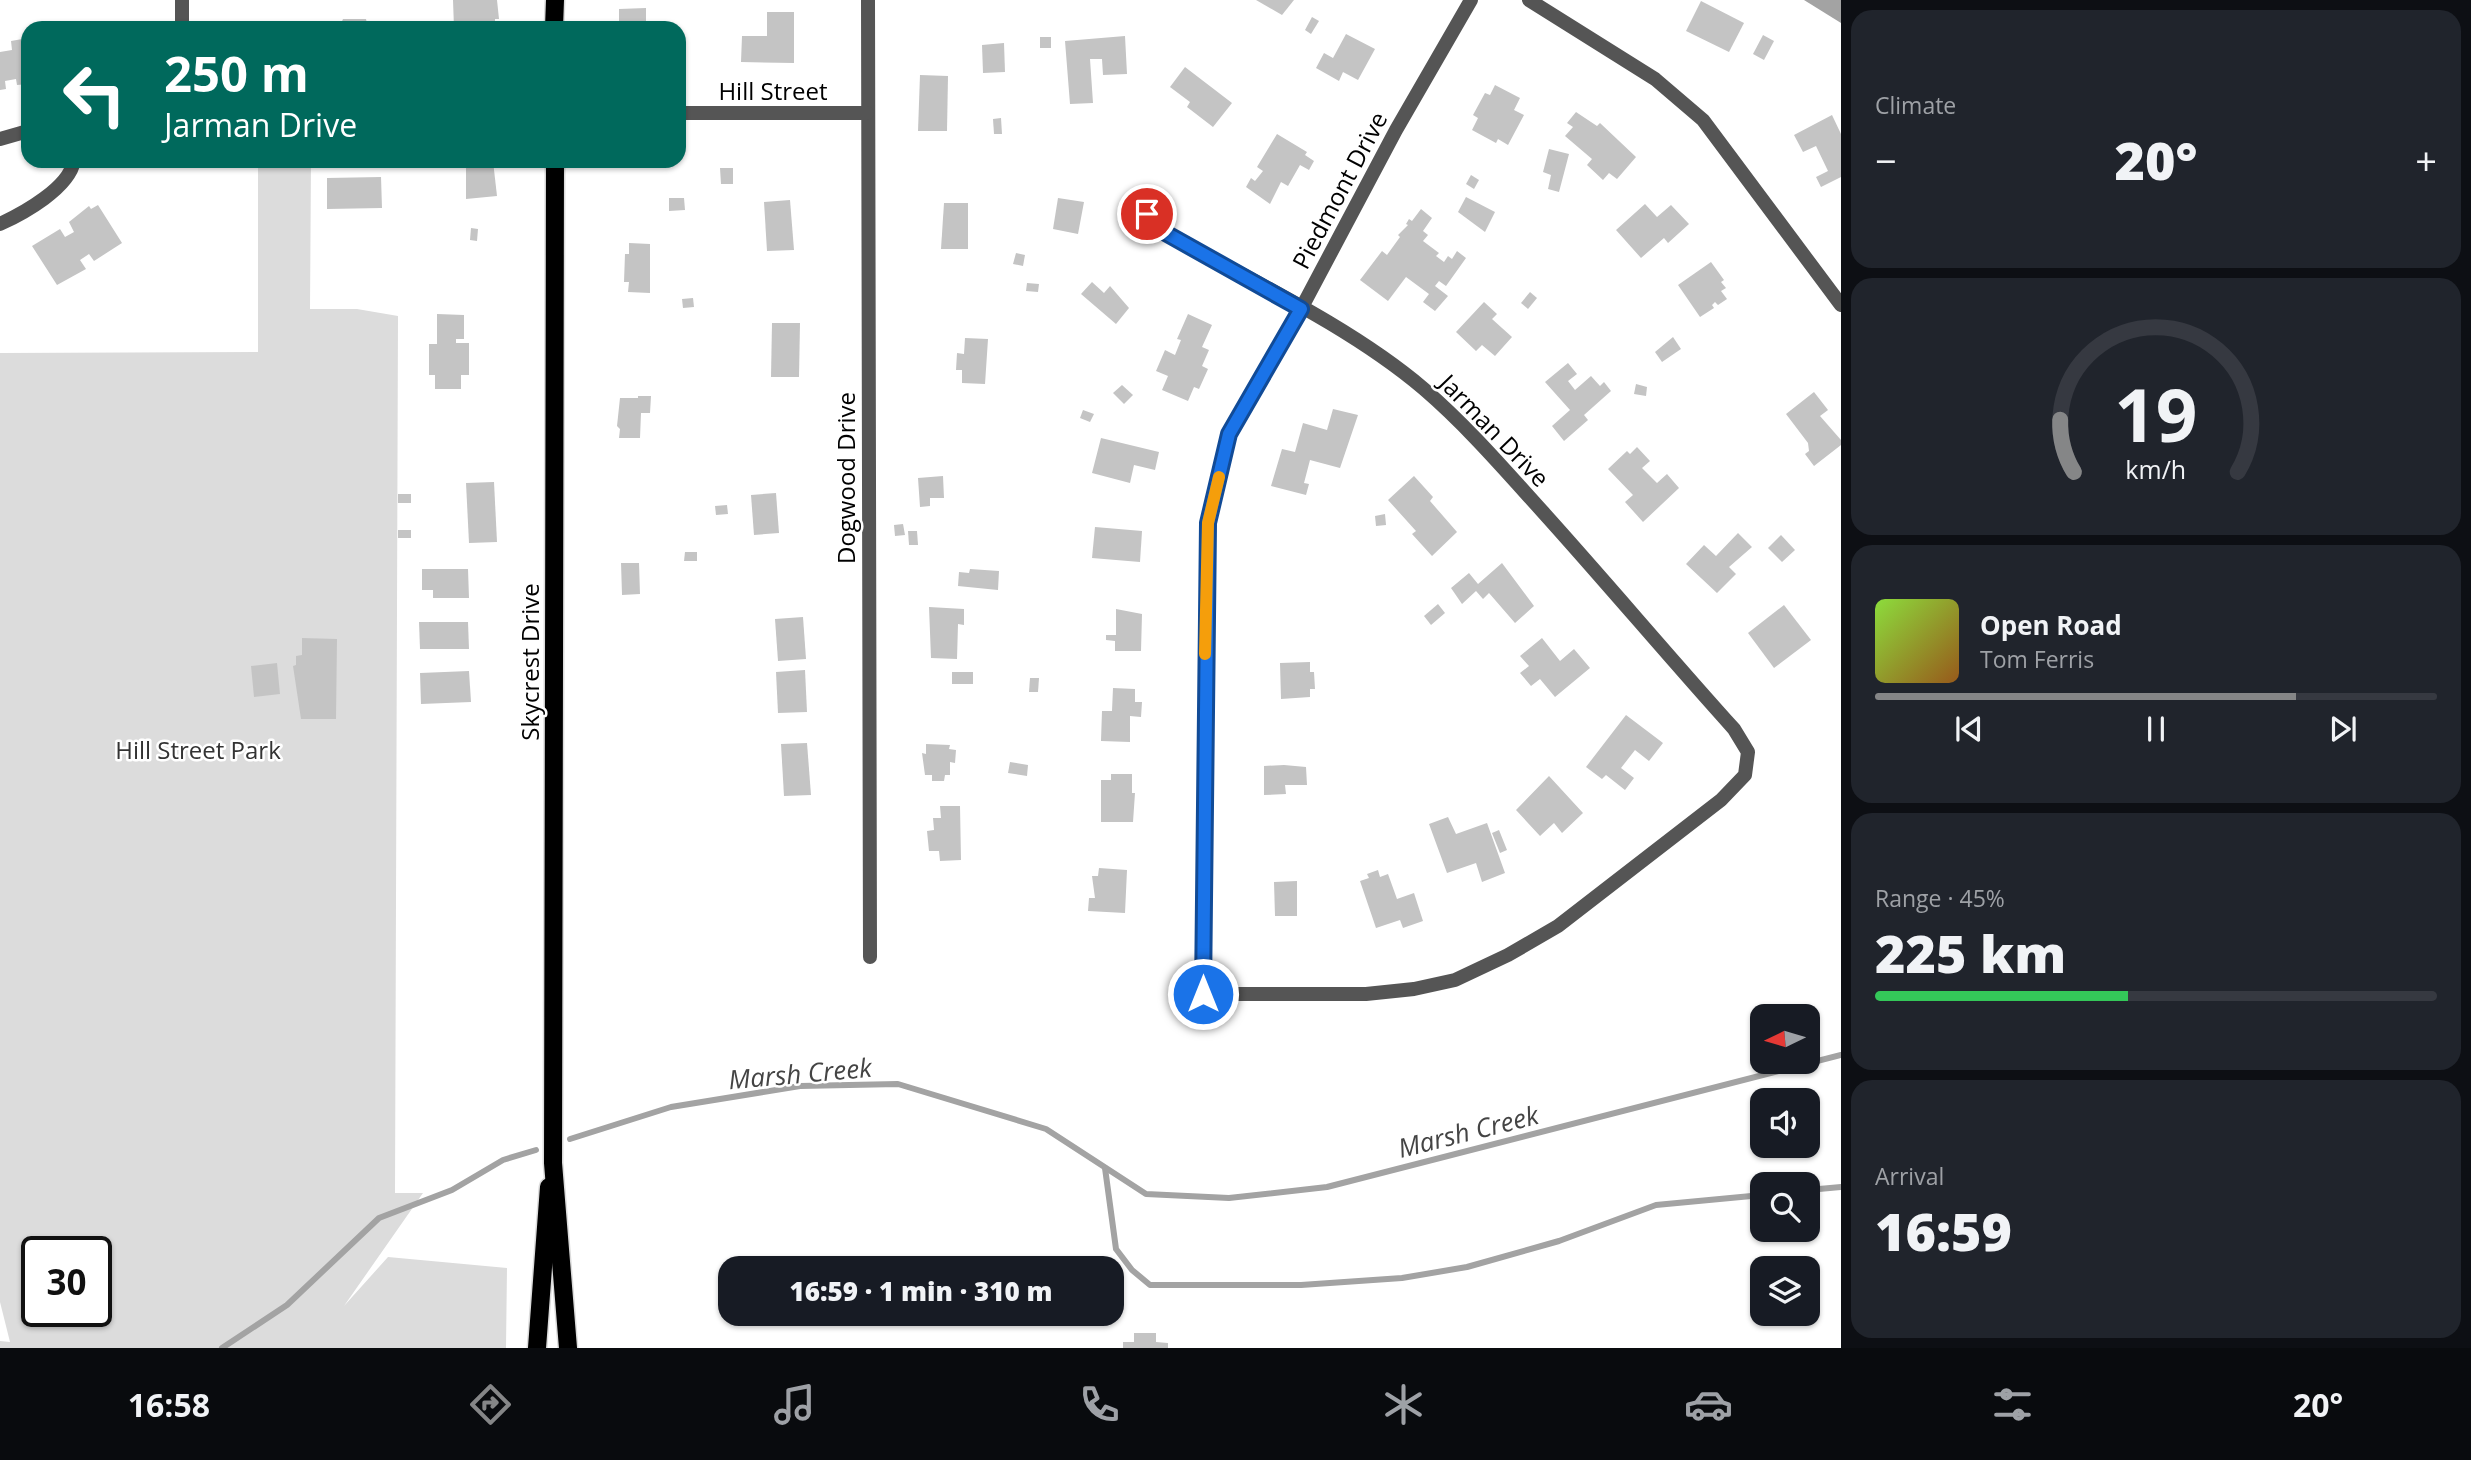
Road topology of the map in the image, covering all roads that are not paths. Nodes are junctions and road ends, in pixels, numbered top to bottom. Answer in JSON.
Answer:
{"nodes":[{"id":1,"x":182,"y":0,"type":"edge"},
{"id":2,"x":555,"y":0,"type":"edge"},
{"id":3,"x":869,"y":0,"type":"edge"},
{"id":4,"x":1471,"y":0,"type":"edge"},
{"id":5,"x":1528,"y":0,"type":"edge"},
{"id":6,"x":182,"y":21,"type":"edge"},
{"id":7,"x":554,"y":21,"type":"edge"},
{"id":8,"x":686,"y":113,"type":"edge"},
{"id":9,"x":867,"y":113,"type":"junction"},
{"id":10,"x":21,"y":133,"type":"edge"},
{"id":11,"x":0,"y":139,"type":"edge"},
{"id":12,"x":73,"y":168,"type":"edge"},
{"id":13,"x":555,"y":168,"type":"edge"},
{"id":14,"x":1147,"y":214,"type":"dead end"},
{"id":15,"x":0,"y":224,"type":"edge"},
{"id":16,"x":1841,"y":305,"type":"edge"},
{"id":17,"x":1301,"y":309,"type":"junction"},
{"id":18,"x":1623,"y":878,"type":"joint"},
{"id":19,"x":870,"y":957,"type":"dead end"},
{"id":20,"x":553,"y":1163,"type":"junction"},
{"id":21,"x":537,"y":1348,"type":"edge"},
{"id":22,"x":568,"y":1348,"type":"edge"}],
"edges":[{"from":1,"to":6,"type":"street"},
{"from":2,"to":7,"type":"main road"},
{"from":3,"to":9,"type":"street","name":"Dogwood Drive"},
{"from":4,"to":17,"type":"street","name":"Piedmont Drive"},
{"from":5,"to":16,"type":"street"},
{"from":8,"to":9,"type":"street","name":"Hill Street"},
{"from":9,"to":19,"type":"street","name":"Dogwood Drive"},
{"from":10,"to":11,"type":"street"},
{"from":12,"to":15,"type":"street"},
{"from":13,"to":20,"type":"main road","name":"Skycrest Drive"},
{"from":14,"to":17,"type":"street","name":"Jarman Drive"},
{"from":17,"to":18,"type":"street","name":"Jarman Drive"},
{"from":17,"to":18,"type":"street","name":"Piedmont Drive"},
{"from":20,"to":21,"type":"main road","name":"Skycrest Drive"},
{"from":20,"to":22,"type":"main road","name":"Skycrest Drive"}]}
